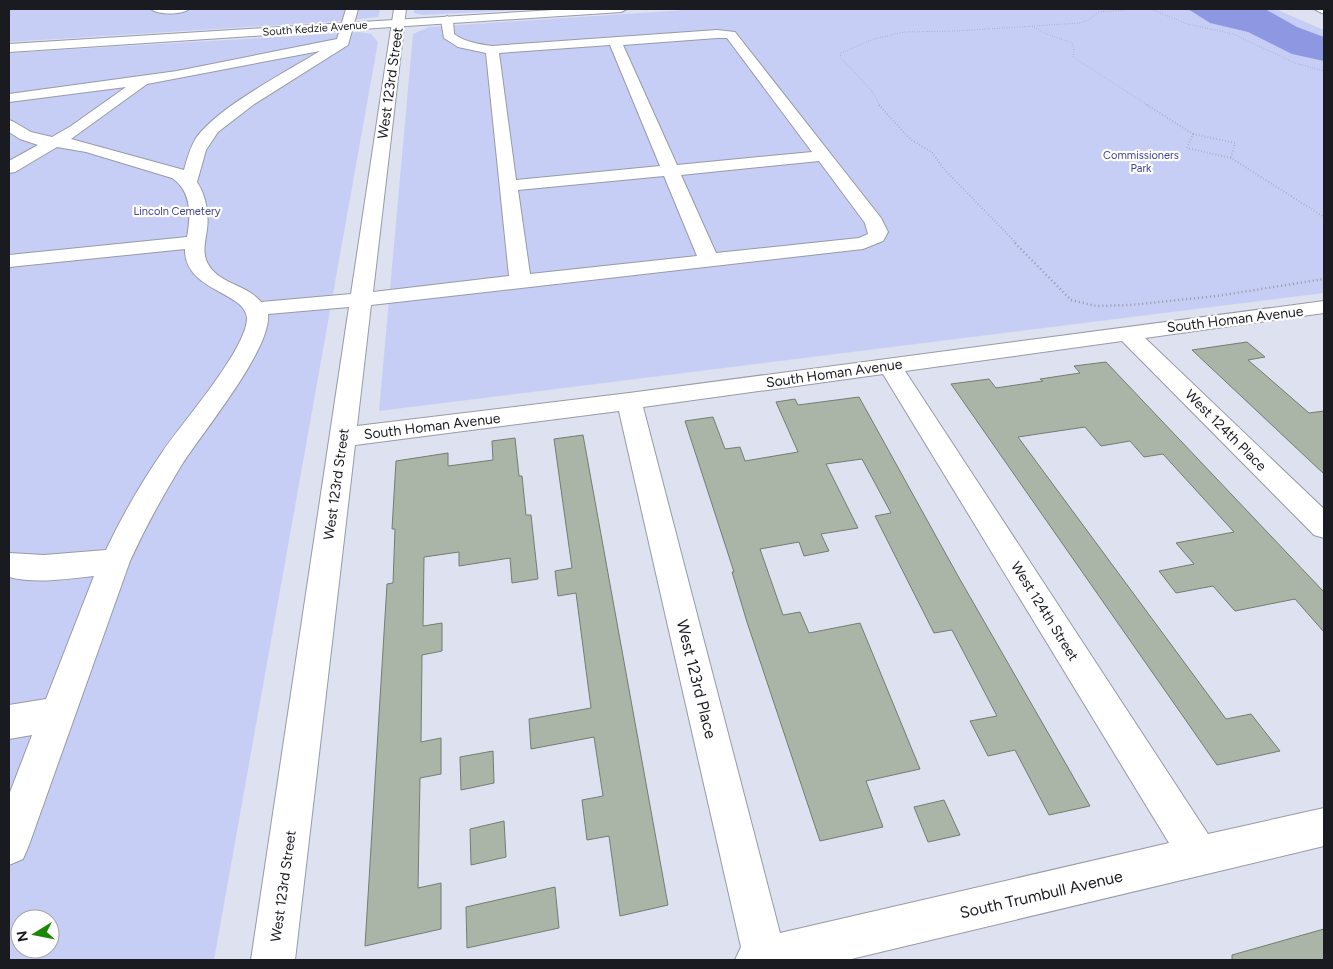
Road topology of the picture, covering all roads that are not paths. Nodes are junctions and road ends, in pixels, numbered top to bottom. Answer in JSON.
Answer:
{"nodes":[{"id":1,"x":157,"y":9,"type":"edge"},
{"id":2,"x":183,"y":9,"type":"edge"},
{"id":3,"x":352,"y":9,"type":"edge"},
{"id":4,"x":621,"y":9,"type":"edge"},
{"id":5,"x":1320,"y":9,"type":"edge"},
{"id":6,"x":1324,"y":10,"type":"edge"},
{"id":7,"x":399,"y":16,"type":"edge"},
{"id":8,"x":448,"y":20,"type":"junction"},
{"id":9,"x":348,"y":26,"type":"junction"},
{"id":10,"x":615,"y":41,"type":"junction"},
{"id":11,"x":343,"y":42,"type":"junction"},
{"id":12,"x":9,"y":48,"type":"edge"},
{"id":13,"x":492,"y":50,"type":"junction"},
{"id":14,"x":143,"y":82,"type":"junction"},
{"id":15,"x":9,"y":98,"type":"edge"},
{"id":16,"x":9,"y":125,"type":"edge"},
{"id":17,"x":54,"y":142,"type":"junction"},
{"id":18,"x":824,"y":156,"type":"junction"},
{"id":19,"x":9,"y":168,"type":"edge"},
{"id":20,"x":670,"y":170,"type":"junction"},
{"id":21,"x":189,"y":181,"type":"junction"},
{"id":22,"x":508,"y":186,"type":"junction"},
{"id":23,"x":195,"y":242,"type":"junction"},
{"id":24,"x":709,"y":260,"type":"junction"},
{"id":25,"x":9,"y":261,"type":"edge"},
{"id":26,"x":520,"y":280,"type":"junction"},
{"id":27,"x":361,"y":299,"type":"junction"},
{"id":28,"x":1324,"y":307,"type":"edge"},
{"id":29,"x":256,"y":309,"type":"junction"},
{"id":30,"x":1127,"y":333,"type":"junction"},
{"id":31,"x":890,"y":366,"type":"junction"},
{"id":32,"x":628,"y":401,"type":"junction"},
{"id":33,"x":343,"y":437,"type":"junction"},
{"id":34,"x":1324,"y":527,"type":"edge"},
{"id":35,"x":115,"y":561,"type":"junction"},
{"id":36,"x":9,"y":565,"type":"edge"},
{"id":37,"x":57,"y":714,"type":"junction"},
{"id":38,"x":9,"y":722,"type":"edge"},
{"id":39,"x":1324,"y":827,"type":"edge"},
{"id":40,"x":9,"y":845,"type":"edge"},
{"id":41,"x":1200,"y":857,"type":"junction"},
{"id":42,"x":761,"y":959,"type":"edge"},
{"id":43,"x":273,"y":960,"type":"edge"}],
"edges":[{"from":1,"to":2,"type":"street"},
{"from":3,"to":9,"type":"street"},
{"from":4,"to":8,"type":"street","name":"South Kedzie Avenue"},
{"from":5,"to":6,"type":"street"},
{"from":7,"to":8,"type":"street","name":"South Kedzie Avenue"},
{"from":7,"to":9,"type":"street","name":"South Kedzie Avenue"},
{"from":7,"to":27,"type":"street","name":"West 123rd Street"},
{"from":8,"to":13,"type":"street"},
{"from":9,"to":11,"type":"street"},
{"from":9,"to":12,"type":"street","name":"South Kedzie Avenue"},
{"from":10,"to":13,"type":"street"},
{"from":10,"to":18,"type":"street"},
{"from":10,"to":20,"type":"street"},
{"from":11,"to":14,"type":"street"},
{"from":11,"to":21,"type":"street"},
{"from":13,"to":22,"type":"street"},
{"from":14,"to":15,"type":"street"},
{"from":14,"to":17,"type":"street"},
{"from":16,"to":17,"type":"street"},
{"from":17,"to":19,"type":"street"},
{"from":17,"to":21,"type":"street"},
{"from":18,"to":20,"type":"street"},
{"from":18,"to":24,"type":"street"},
{"from":20,"to":22,"type":"street"},
{"from":20,"to":24,"type":"street"},
{"from":21,"to":23,"type":"street"},
{"from":22,"to":26,"type":"street"},
{"from":23,"to":25,"type":"street"},
{"from":23,"to":29,"type":"street"},
{"from":24,"to":26,"type":"street"},
{"from":26,"to":27,"type":"street"},
{"from":27,"to":29,"type":"street"},
{"from":27,"to":33,"type":"street","name":"West 123rd Street"},
{"from":28,"to":30,"type":"street","name":"South Homan Avenue"},
{"from":29,"to":35,"type":"street"},
{"from":30,"to":31,"type":"street","name":"South Homan Avenue"},
{"from":30,"to":34,"type":"street","name":"West 124th Place"},
{"from":31,"to":32,"type":"street","name":"South Homan Avenue"},
{"from":31,"to":41,"type":"street","name":"West 124th Street"},
{"from":32,"to":33,"type":"street","name":"South Homan Avenue"},
{"from":32,"to":42,"type":"street","name":"West 123rd Place"},
{"from":33,"to":43,"type":"street","name":"West 123rd Street"},
{"from":35,"to":36,"type":"street"},
{"from":35,"to":37,"type":"street"},
{"from":37,"to":38,"type":"street"},
{"from":37,"to":40,"type":"street"},
{"from":39,"to":41,"type":"street","name":"South Trumbull Avenue"},
{"from":41,"to":42,"type":"street","name":"South Trumbull Avenue"}]}
